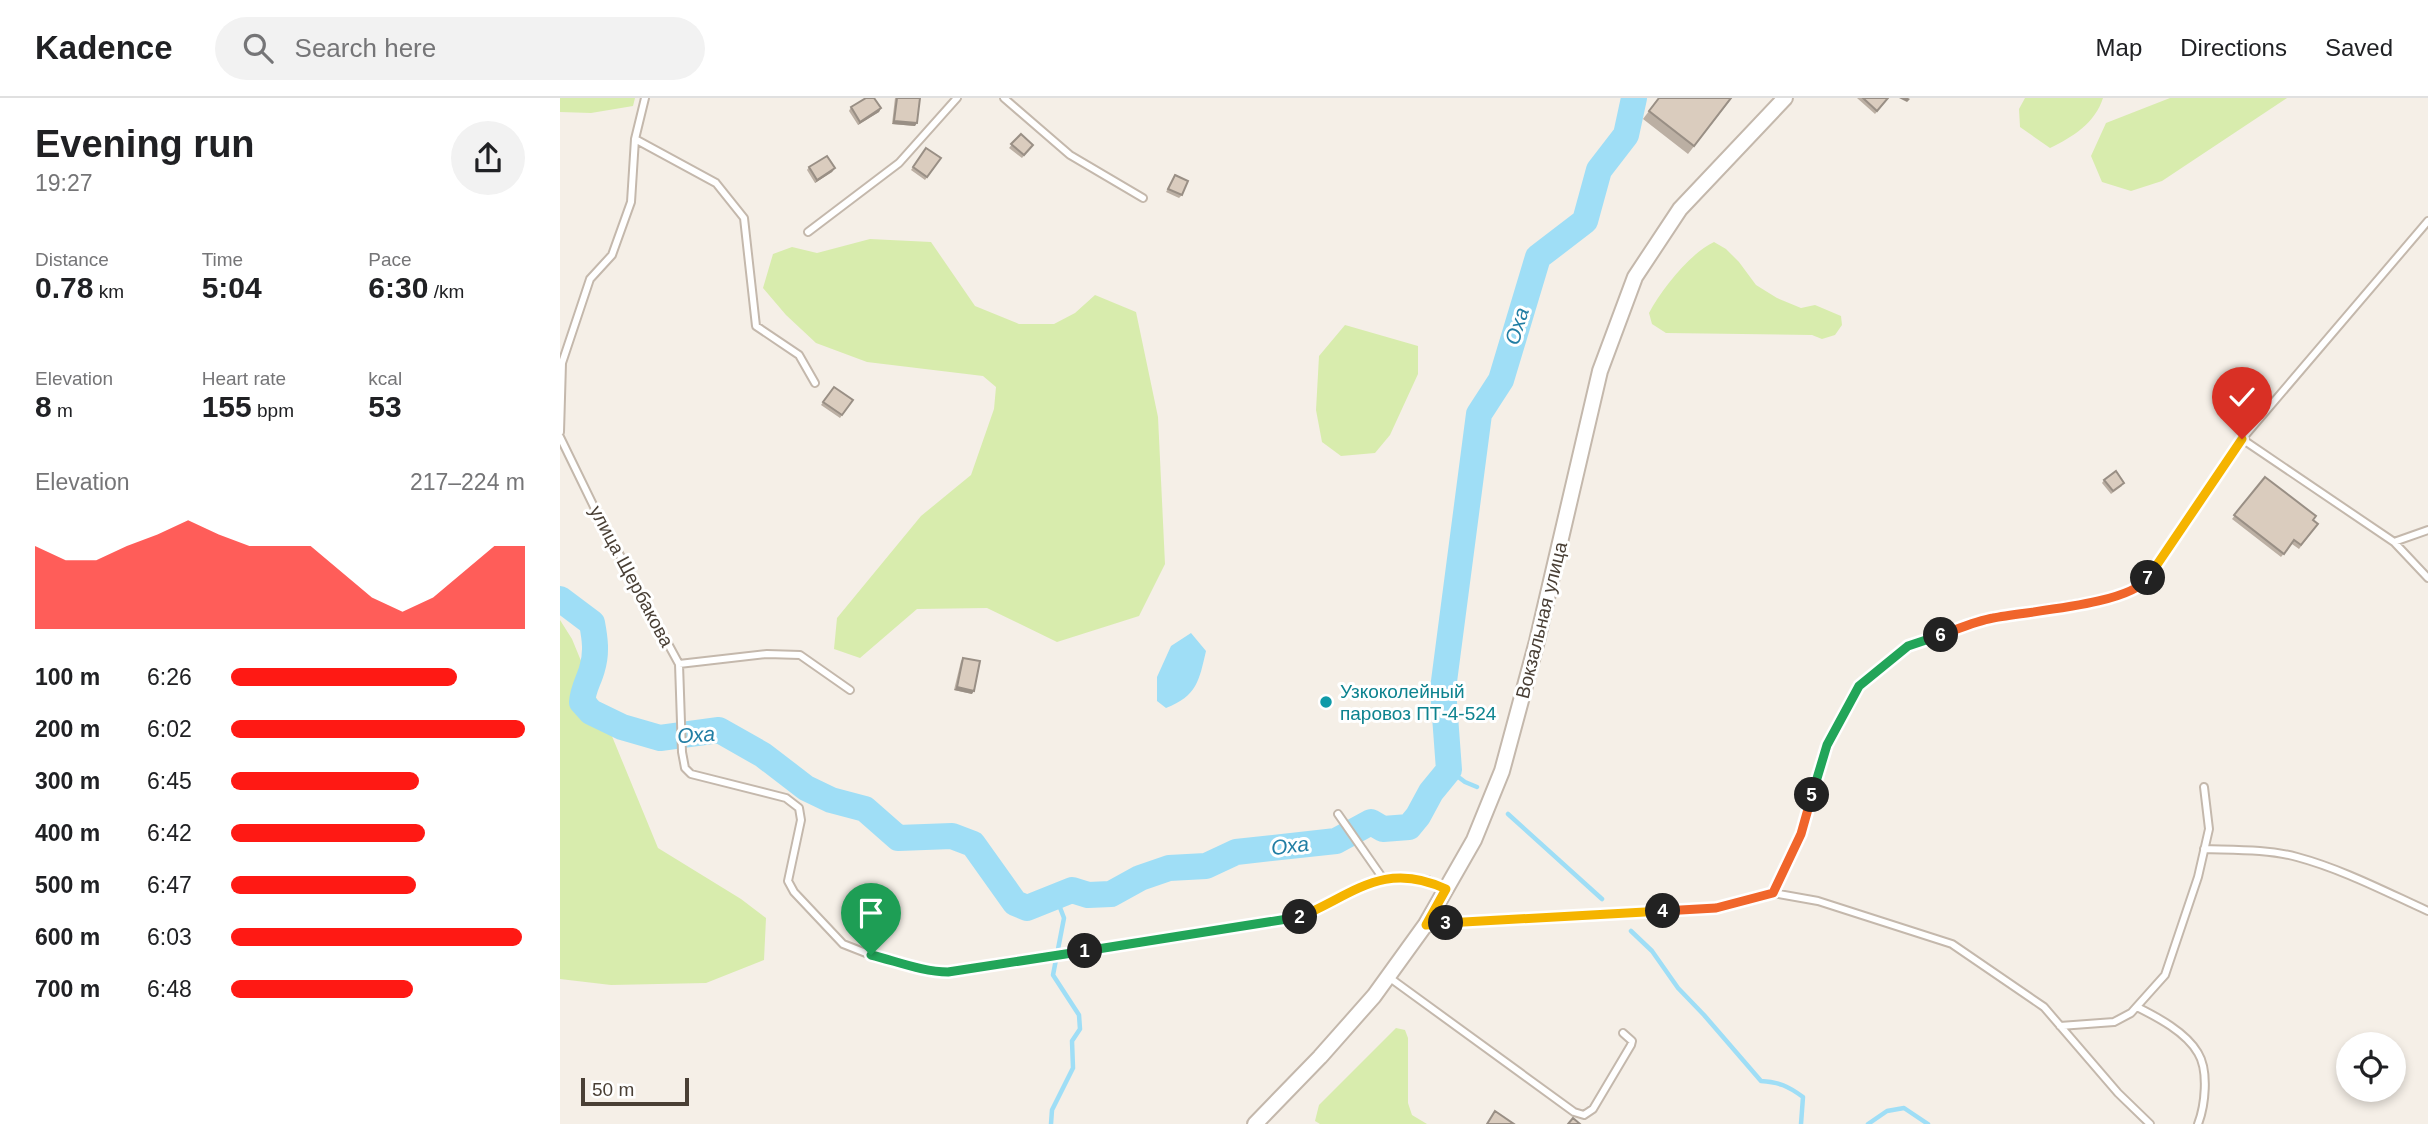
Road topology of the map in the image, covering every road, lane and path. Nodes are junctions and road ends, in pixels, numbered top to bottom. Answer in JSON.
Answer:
{"nodes":[{"id":1,"x":645,"y":98,"type":"edge"},
{"id":2,"x":957,"y":98,"type":"edge"},
{"id":3,"x":1004,"y":98,"type":"edge"},
{"id":4,"x":1785,"y":98,"type":"edge"},
{"id":5,"x":635,"y":139,"type":"junction"},
{"id":6,"x":1143,"y":198,"type":"dead end"},
{"id":7,"x":2428,"y":221,"type":"edge"},
{"id":8,"x":808,"y":232,"type":"dead end"},
{"id":9,"x":815,"y":383,"type":"dead end"},
{"id":10,"x":560,"y":432,"type":"edge"},
{"id":11,"x":560,"y":437,"type":"edge"},
{"id":12,"x":2242,"y":439,"type":"junction"},
{"id":13,"x":2428,"y":530,"type":"edge"},
{"id":14,"x":2394,"y":542,"type":"junction"},
{"id":15,"x":2428,"y":578,"type":"edge"},
{"id":16,"x":679,"y":664,"type":"junction"},
{"id":17,"x":849,"y":690,"type":"dead end"},
{"id":18,"x":2204,"y":787,"type":"dead end"},
{"id":19,"x":1338,"y":814,"type":"dead end"},
{"id":20,"x":2204,"y":849,"type":"junction"},
{"id":21,"x":1384,"y":880,"type":"junction"},
{"id":22,"x":1446,"y":889,"type":"junction"},
{"id":23,"x":1773,"y":893,"type":"junction"},
{"id":24,"x":2428,"y":911,"type":"edge"},
{"id":25,"x":1426,"y":925,"type":"junction"},
{"id":26,"x":1388,"y":977,"type":"junction"},
{"id":27,"x":2137,"y":1007,"type":"junction"},
{"id":28,"x":2060,"y":1026,"type":"junction"},
{"id":29,"x":1623,"y":1033,"type":"dead end"},
{"id":30,"x":1255,"y":1124,"type":"edge"},
{"id":31,"x":2150,"y":1124,"type":"edge"},
{"id":32,"x":2198,"y":1124,"type":"edge"}],
"edges":[{"from":1,"to":5,"type":"lane"},
{"from":2,"to":8,"type":"lane"},
{"from":3,"to":6,"type":"lane"},
{"from":4,"to":22,"type":"street","name":"Вокзальная улица"},
{"from":5,"to":9,"type":"lane"},
{"from":5,"to":10,"type":"lane"},
{"from":7,"to":12,"type":"lane"},
{"from":11,"to":16,"type":"lane","name":"улица Щербакова"},
{"from":12,"to":14,"type":"lane"},
{"from":12,"to":23,"type":"lane"},
{"from":13,"to":14,"type":"lane"},
{"from":14,"to":15,"type":"lane"},
{"from":16,"to":17,"type":"lane","name":"улица Щербакова"},
{"from":16,"to":21,"type":"lane"},
{"from":18,"to":20,"type":"lane"},
{"from":19,"to":21,"type":"lane"},
{"from":20,"to":24,"type":"lane"},
{"from":20,"to":27,"type":"lane"},
{"from":21,"to":22,"type":"lane"},
{"from":22,"to":25,"type":"street","name":"Вокзальная улица"},
{"from":23,"to":25,"type":"lane"},
{"from":23,"to":28,"type":"lane"},
{"from":25,"to":26,"type":"street","name":"Вокзальная улица"},
{"from":26,"to":29,"type":"lane"},
{"from":26,"to":30,"type":"street","name":"Вокзальная улица"},
{"from":27,"to":28,"type":"lane"},
{"from":27,"to":32,"type":"lane"},
{"from":28,"to":31,"type":"lane"}]}
